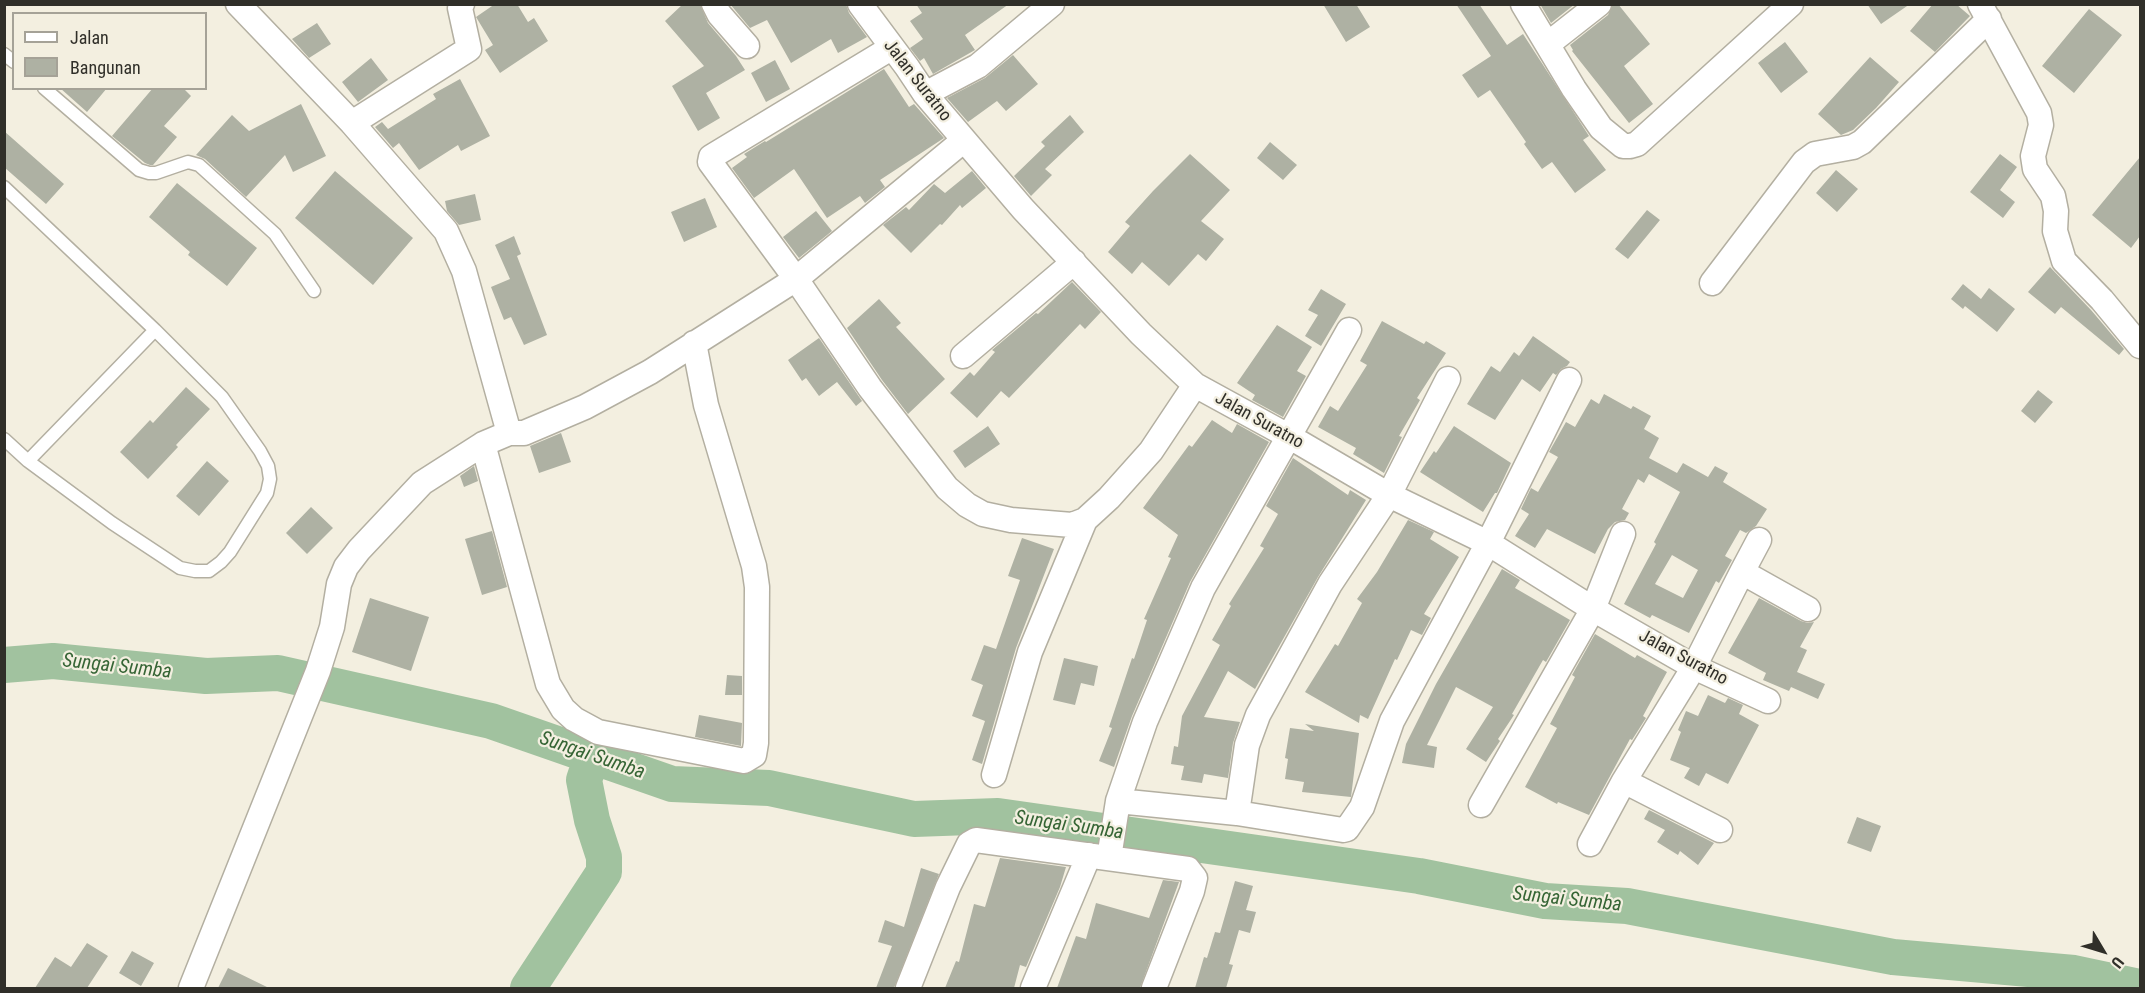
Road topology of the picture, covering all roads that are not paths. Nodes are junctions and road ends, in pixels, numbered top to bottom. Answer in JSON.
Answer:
{"nodes":[{"id":1,"x":238,"y":4,"type":"edge"},
{"id":2,"x":462,"y":4,"type":"edge"},
{"id":3,"x":714,"y":4,"type":"edge"},
{"id":4,"x":860,"y":4,"type":"edge"},
{"id":5,"x":1052,"y":4,"type":"edge"},
{"id":6,"x":1523,"y":4,"type":"edge"},
{"id":7,"x":1599,"y":4,"type":"edge"},
{"id":8,"x":1791,"y":4,"type":"edge"},
{"id":9,"x":1985,"y":12,"type":"edge"},
{"id":10,"x":1548,"y":44,"type":"junction"},
{"id":11,"x":747,"y":46,"type":"dead end"},
{"id":12,"x":891,"y":48,"type":"junction"},
{"id":13,"x":46,"y":90,"type":"edge"},
{"id":14,"x":925,"y":94,"type":"junction"},
{"id":15,"x":352,"y":123,"type":"junction"},
{"id":16,"x":964,"y":140,"type":"junction"},
{"id":17,"x":4,"y":187,"type":"edge"},
{"id":18,"x":1074,"y":262,"type":"junction"},
{"id":19,"x":796,"y":279,"type":"junction"},
{"id":20,"x":1712,"y":283,"type":"dead end"},
{"id":21,"x":314,"y":291,"type":"dead end"},
{"id":22,"x":155,"y":330,"type":"junction"},
{"id":23,"x":1349,"y":330,"type":"dead end"},
{"id":24,"x":694,"y":343,"type":"junction"},
{"id":25,"x":2140,"y":346,"type":"edge"},
{"id":26,"x":963,"y":356,"type":"dead end"},
{"id":27,"x":1448,"y":379,"type":"dead end"},
{"id":28,"x":1569,"y":380,"type":"dead end"},
{"id":29,"x":1195,"y":385,"type":"junction"},
{"id":30,"x":509,"y":433,"type":"junction"},
{"id":31,"x":1290,"y":437,"type":"junction"},
{"id":32,"x":4,"y":439,"type":"edge"},
{"id":33,"x":483,"y":444,"type":"junction"},
{"id":34,"x":28,"y":461,"type":"junction"},
{"id":35,"x":1389,"y":495,"type":"junction"},
{"id":36,"x":1085,"y":520,"type":"junction"},
{"id":37,"x":1623,"y":534,"type":"dead end"},
{"id":38,"x":1759,"y":540,"type":"dead end"},
{"id":39,"x":1488,"y":543,"type":"junction"},
{"id":40,"x":1742,"y":572,"type":"junction"},
{"id":41,"x":1593,"y":609,"type":"junction"},
{"id":42,"x":1808,"y":609,"type":"dead end"},
{"id":43,"x":1694,"y":667,"type":"junction"},
{"id":44,"x":1768,"y":701,"type":"dead end"},
{"id":45,"x":994,"y":775,"type":"dead end"},
{"id":46,"x":1624,"y":781,"type":"junction"},
{"id":47,"x":1481,"y":805,"type":"dead end"},
{"id":48,"x":1116,"y":807,"type":"junction"},
{"id":49,"x":1237,"y":813,"type":"junction"},
{"id":50,"x":1720,"y":830,"type":"dead end"},
{"id":51,"x":1590,"y":844,"type":"dead end"},
{"id":52,"x":1102,"y":854,"type":"junction"},
{"id":53,"x":191,"y":988,"type":"edge"},
{"id":54,"x":908,"y":988,"type":"edge"},
{"id":55,"x":1033,"y":988,"type":"edge"},
{"id":56,"x":1154,"y":988,"type":"edge"}],
"edges":[{"from":1,"to":15,"type":"street"},
{"from":2,"to":15,"type":"street"},
{"from":3,"to":11,"type":"street"},
{"from":4,"to":12,"type":"street","name":"Jalan Suratno"},
{"from":5,"to":14,"type":"street"},
{"from":6,"to":10,"type":"street"},
{"from":7,"to":10,"type":"street"},
{"from":8,"to":10,"type":"street"},
{"from":9,"to":20,"type":"street"},
{"from":9,"to":25,"type":"street"},
{"from":12,"to":14,"type":"street","name":"Jalan Suratno"},
{"from":12,"to":19,"type":"street"},
{"from":13,"to":21,"type":"lane"},
{"from":14,"to":16,"type":"street","name":"Jalan Suratno"},
{"from":15,"to":30,"type":"street"},
{"from":16,"to":18,"type":"street","name":"Jalan Suratno"},
{"from":16,"to":19,"type":"street"},
{"from":17,"to":22,"type":"lane"},
{"from":18,"to":26,"type":"street"},
{"from":18,"to":29,"type":"street","name":"Jalan Suratno"},
{"from":19,"to":24,"type":"street"},
{"from":19,"to":36,"type":"street"},
{"from":22,"to":34,"type":"lane"},
{"from":22,"to":34,"type":"lane"},
{"from":23,"to":31,"type":"street"},
{"from":24,"to":30,"type":"street"},
{"from":24,"to":33,"type":"street"},
{"from":27,"to":35,"type":"street"},
{"from":28,"to":39,"type":"street"},
{"from":29,"to":31,"type":"street","name":"Jalan Suratno"},
{"from":29,"to":36,"type":"street"},
{"from":30,"to":33,"type":"street"},
{"from":31,"to":35,"type":"street","name":"Jalan Suratno"},
{"from":31,"to":48,"type":"street"},
{"from":32,"to":34,"type":"lane"},
{"from":33,"to":53,"type":"street"},
{"from":35,"to":39,"type":"street","name":"Jalan Suratno"},
{"from":35,"to":49,"type":"street"},
{"from":36,"to":45,"type":"street"},
{"from":37,"to":41,"type":"street"},
{"from":38,"to":40,"type":"street"},
{"from":39,"to":41,"type":"street","name":"Jalan Suratno"},
{"from":39,"to":49,"type":"street"},
{"from":40,"to":42,"type":"street"},
{"from":40,"to":43,"type":"street"},
{"from":41,"to":43,"type":"street","name":"Jalan Suratno"},
{"from":41,"to":47,"type":"street"},
{"from":43,"to":44,"type":"street","name":"Jalan Suratno"},
{"from":43,"to":46,"type":"street"},
{"from":46,"to":50,"type":"street"},
{"from":46,"to":51,"type":"street"},
{"from":48,"to":49,"type":"street"},
{"from":48,"to":52,"type":"street"},
{"from":52,"to":54,"type":"street"},
{"from":52,"to":55,"type":"street"},
{"from":52,"to":56,"type":"street"}]}
